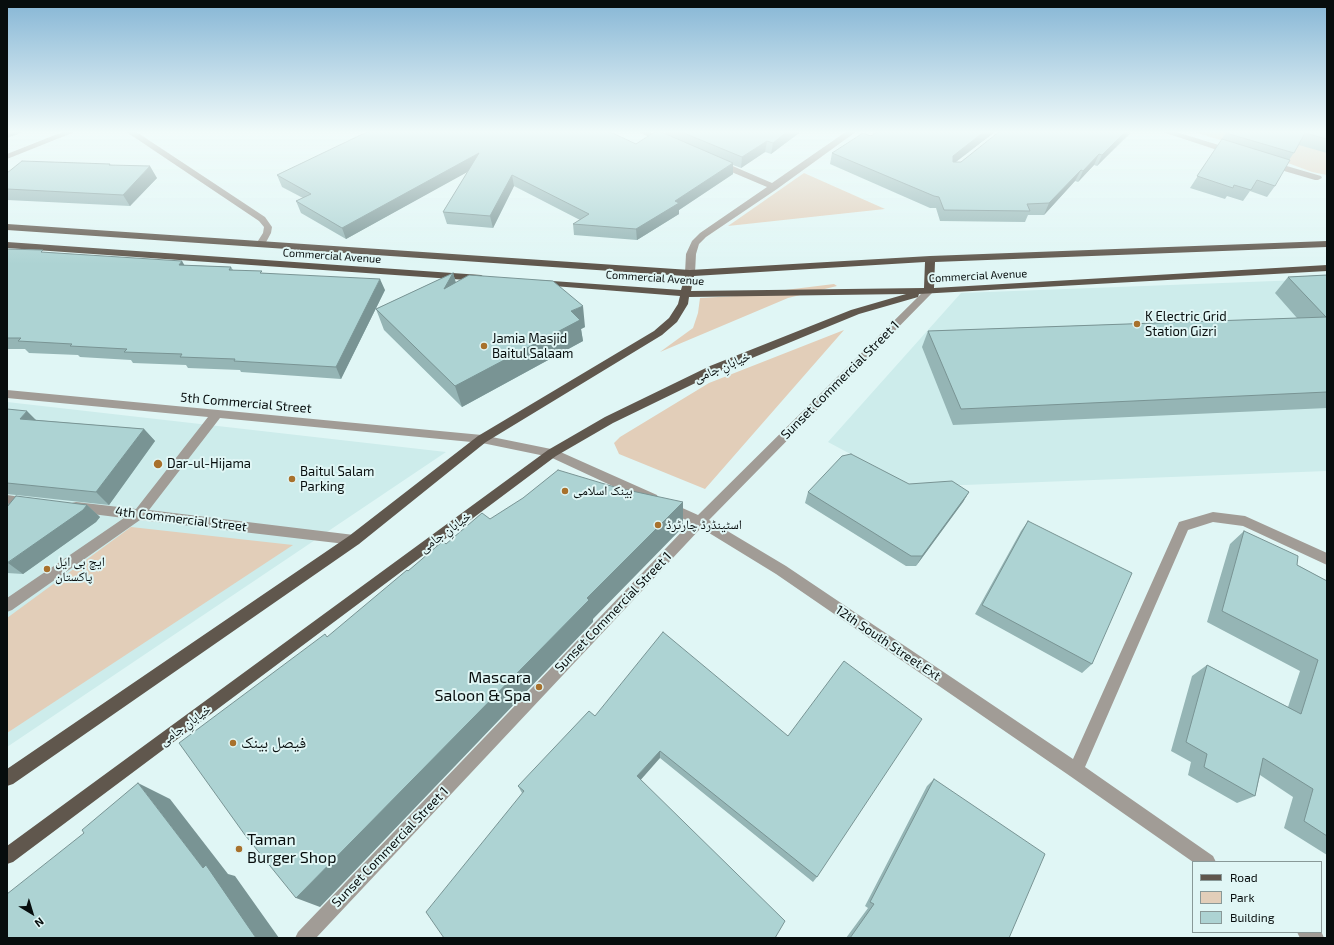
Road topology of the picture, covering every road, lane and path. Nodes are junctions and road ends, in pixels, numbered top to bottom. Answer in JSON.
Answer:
{"nodes":[{"id":1,"x":196,"y":175,"type":"edge"},
{"id":2,"x":746,"y":175,"type":"edge"},
{"id":3,"x":791,"y":175,"type":"edge"},
{"id":4,"x":1308,"y":175,"type":"edge"},
{"id":5,"x":1318,"y":178,"type":"dead end"},
{"id":6,"x":774,"y":187,"type":"junction"},
{"id":7,"x":7,"y":226,"type":"edge"},
{"id":8,"x":261,"y":244,"type":"junction"},
{"id":9,"x":1327,"y":244,"type":"edge"},
{"id":10,"x":7,"y":245,"type":"edge"},
{"id":11,"x":930,"y":259,"type":"junction"},
{"id":12,"x":1327,"y":268,"type":"edge"},
{"id":13,"x":690,"y":273,"type":"junction"},
{"id":14,"x":492,"y":279,"type":"edge"},
{"id":15,"x":532,"y":282,"type":"edge"},
{"id":16,"x":929,"y":291,"type":"junction"},
{"id":17,"x":686,"y":294,"type":"junction"},
{"id":18,"x":7,"y":394,"type":"edge"},
{"id":19,"x":217,"y":414,"type":"junction"},
{"id":20,"x":482,"y":439,"type":"junction"},
{"id":21,"x":552,"y":453,"type":"junction"},
{"id":22,"x":7,"y":500,"type":"edge"},
{"id":23,"x":27,"y":502,"type":"junction"},
{"id":24,"x":42,"y":504,"type":"edge"},
{"id":25,"x":64,"y":506,"type":"edge"},
{"id":26,"x":17,"y":514,"type":"edge"},
{"id":27,"x":139,"y":514,"type":"junction"},
{"id":28,"x":700,"y":521,"type":"junction"},
{"id":29,"x":354,"y":540,"type":"junction"},
{"id":30,"x":1327,"y":558,"type":"edge"},
{"id":31,"x":7,"y":606,"type":"edge"},
{"id":32,"x":1076,"y":770,"type":"junction"},
{"id":33,"x":7,"y":778,"type":"edge"},
{"id":34,"x":7,"y":856,"type":"edge"},
{"id":35,"x":1206,"y":861,"type":"edge"},
{"id":36,"x":311,"y":935,"type":"edge"}],
"edges":[{"from":1,"to":8,"type":"street"},
{"from":2,"to":6,"type":"street"},
{"from":3,"to":6,"type":"street"},
{"from":4,"to":5,"type":"street"},
{"from":6,"to":13,"type":"street"},
{"from":7,"to":8,"type":"main road","name":"Commercial Avenue"},
{"from":8,"to":13,"type":"main road","name":"Commercial Avenue"},
{"from":9,"to":11,"type":"main road","name":"Commercial Avenue"},
{"from":10,"to":14,"type":"main road","name":"Commercial Avenue"},
{"from":11,"to":13,"type":"main road","name":"Commercial Avenue"},
{"from":11,"to":16,"type":"main road"},
{"from":12,"to":16,"type":"main road","name":"Commercial Avenue"},
{"from":13,"to":17,"type":"main road"},
{"from":15,"to":17,"type":"main road","name":"Commercial Avenue"},
{"from":16,"to":17,"type":"main road","name":"Commercial Avenue"},
{"from":16,"to":21,"type":"main road","name":"خیابانِ جامی"},
{"from":16,"to":28,"type":"street","name":"Sunset Commercial Street 1"},
{"from":17,"to":20,"type":"main road"},
{"from":18,"to":19,"type":"street","name":"5th Commercial Street"},
{"from":19,"to":20,"type":"street","name":"5th Commercial Street"},
{"from":19,"to":27,"type":"street"},
{"from":20,"to":21,"type":"street","name":"5th Commercial Street"},
{"from":20,"to":29,"type":"main road"},
{"from":21,"to":28,"type":"street","name":"12th South Street Ext"},
{"from":21,"to":34,"type":"main road","name":"خیابانِ جامی"},
{"from":22,"to":23,"type":"street"},
{"from":23,"to":24,"type":"street"},
{"from":23,"to":26,"type":"street"},
{"from":25,"to":27,"type":"street","name":"4th Commercial Street"},
{"from":27,"to":29,"type":"street","name":"4th Commercial Street"},
{"from":27,"to":31,"type":"street"},
{"from":28,"to":32,"type":"street","name":"12th South Street Ext"},
{"from":28,"to":36,"type":"street","name":"Sunset Commercial Street 1"},
{"from":29,"to":33,"type":"main road"},
{"from":30,"to":32,"type":"street"},
{"from":32,"to":35,"type":"street","name":"12th South Street Ext"}]}
